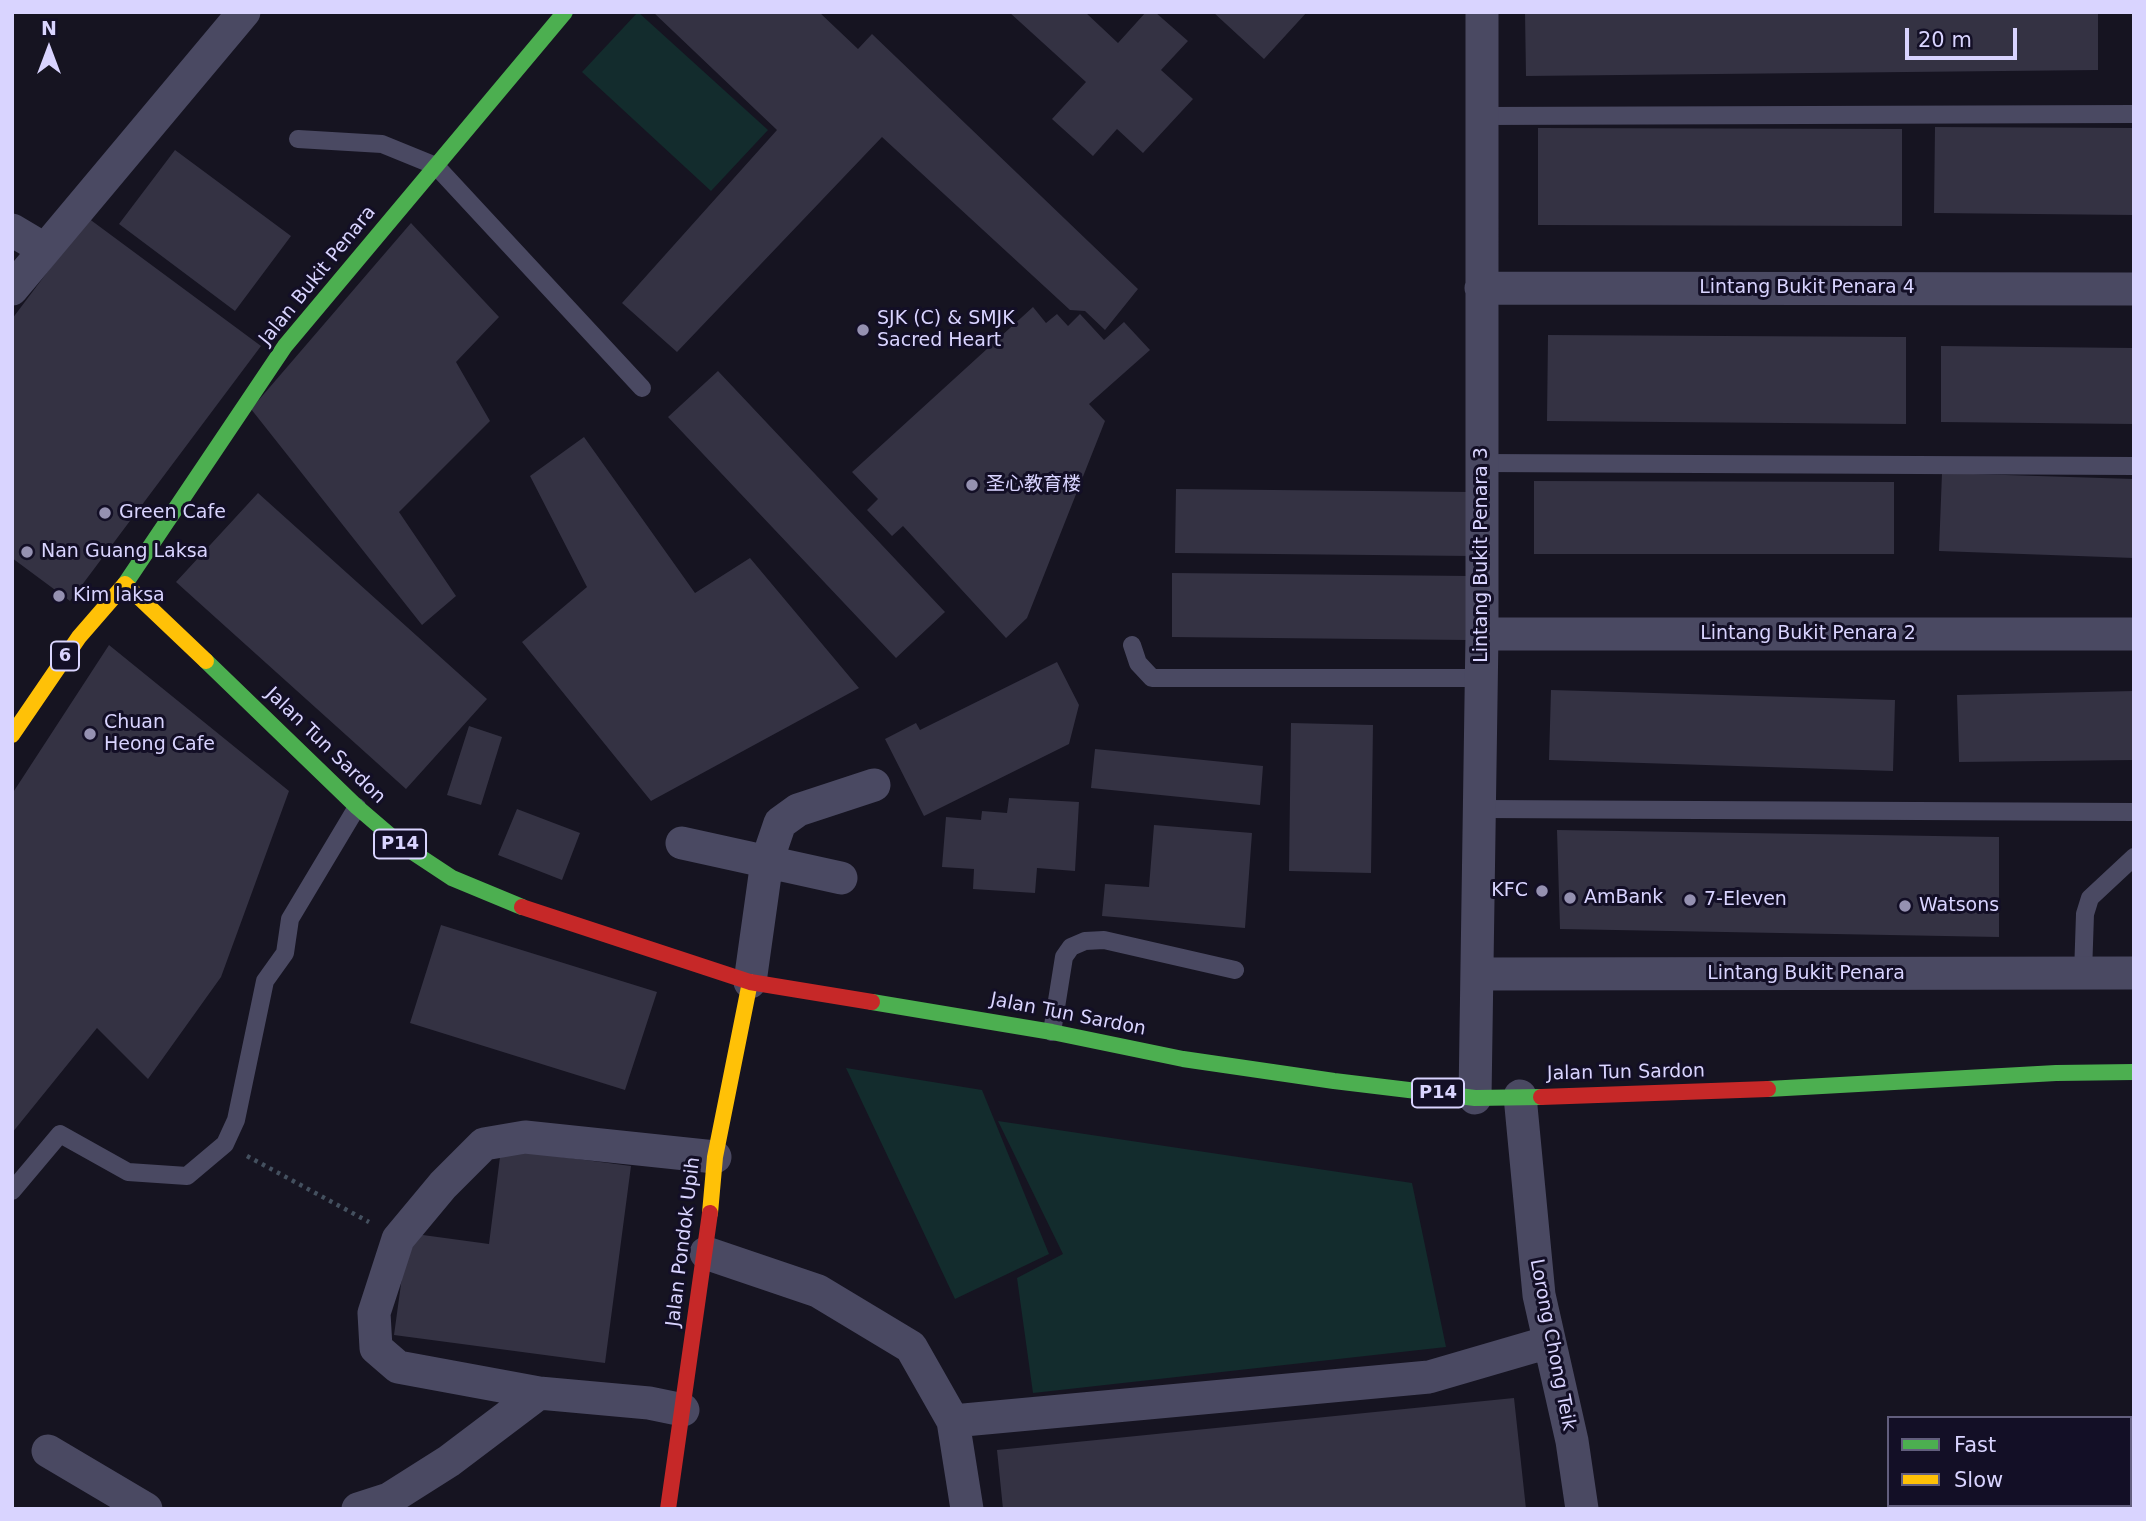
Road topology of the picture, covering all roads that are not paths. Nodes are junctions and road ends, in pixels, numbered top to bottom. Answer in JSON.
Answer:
{"nodes":[{"id":1,"x":244,"y":12,"type":"edge"},
{"id":2,"x":565,"y":12,"type":"edge"},
{"id":3,"x":1482,"y":12,"type":"edge"},
{"id":4,"x":2134,"y":114,"type":"edge"},
{"id":5,"x":1482,"y":116,"type":"junction"},
{"id":6,"x":298,"y":139,"type":"dead end"},
{"id":7,"x":436,"y":166,"type":"junction"},
{"id":8,"x":12,"y":230,"type":"edge"},
{"id":9,"x":44,"y":249,"type":"junction"},
{"id":10,"x":1480,"y":288,"type":"junction"},
{"id":11,"x":12,"y":289,"type":"edge"},
{"id":12,"x":2134,"y":289,"type":"edge"},
{"id":13,"x":642,"y":388,"type":"dead end"},
{"id":14,"x":1482,"y":463,"type":"junction"},
{"id":15,"x":2134,"y":467,"type":"edge"},
{"id":16,"x":125,"y":584,"type":"junction"},
{"id":17,"x":1482,"y":634,"type":"junction"},
{"id":18,"x":2134,"y":634,"type":"edge"},
{"id":19,"x":1132,"y":645,"type":"dead end"},
{"id":20,"x":1481,"y":678,"type":"junction"},
{"id":21,"x":12,"y":735,"type":"edge"},
{"id":22,"x":874,"y":785,"type":"dead end"},
{"id":23,"x":357,"y":807,"type":"junction"},
{"id":24,"x":1480,"y":809,"type":"junction"},
{"id":25,"x":2134,"y":812,"type":"edge"},
{"id":26,"x":682,"y":843,"type":"dead end"},
{"id":27,"x":2134,"y":857,"type":"edge"},
{"id":28,"x":767,"y":862,"type":"junction"},
{"id":29,"x":841,"y":878,"type":"dead end"},
{"id":30,"x":1235,"y":971,"type":"dead end"},
{"id":31,"x":2134,"y":973,"type":"edge"},
{"id":32,"x":1479,"y":974,"type":"junction"},
{"id":33,"x":2083,"y":974,"type":"junction"},
{"id":34,"x":750,"y":982,"type":"junction"},
{"id":35,"x":1052,"y":1032,"type":"junction"},
{"id":36,"x":2134,"y":1072,"type":"edge"},
{"id":37,"x":1520,"y":1096,"type":"junction"},
{"id":38,"x":1475,"y":1098,"type":"junction"},
{"id":39,"x":715,"y":1157,"type":"junction"},
{"id":40,"x":12,"y":1191,"type":"edge"},
{"id":41,"x":706,"y":1253,"type":"junction"},
{"id":42,"x":1549,"y":1342,"type":"junction"},
{"id":43,"x":539,"y":1393,"type":"junction"},
{"id":44,"x":683,"y":1410,"type":"junction"},
{"id":45,"x":953,"y":1421,"type":"junction"},
{"id":46,"x":48,"y":1451,"type":"dead end"},
{"id":47,"x":146,"y":1509,"type":"edge"},
{"id":48,"x":358,"y":1509,"type":"edge"},
{"id":49,"x":668,"y":1509,"type":"edge"},
{"id":50,"x":967,"y":1509,"type":"edge"},
{"id":51,"x":1582,"y":1509,"type":"edge"}],
"edges":[{"from":1,"to":9,"type":"street"},
{"from":2,"to":7,"type":"main road","name":"Jalan Bukit Penara"},
{"from":3,"to":5,"type":"street","name":"Lintang Bukit Penara 3"},
{"from":4,"to":5,"type":"lane"},
{"from":5,"to":10,"type":"street","name":"Lintang Bukit Penara 3"},
{"from":6,"to":7,"type":"lane"},
{"from":7,"to":13,"type":"lane"},
{"from":7,"to":16,"type":"main road","name":"Jalan Bukit Penara"},
{"from":8,"to":9,"type":"street"},
{"from":9,"to":11,"type":"street"},
{"from":10,"to":12,"type":"street","name":"Lintang Bukit Penara 4"},
{"from":10,"to":14,"type":"street","name":"Lintang Bukit Penara 3"},
{"from":14,"to":15,"type":"lane"},
{"from":14,"to":17,"type":"street","name":"Lintang Bukit Penara 3"},
{"from":16,"to":21,"type":"main road","number":"6"},
{"from":16,"to":23,"type":"main road","name":"Jalan Tun Sardon","number":"P14"},
{"from":17,"to":18,"type":"street","name":"Lintang Bukit Penara 2"},
{"from":17,"to":20,"type":"street","name":"Lintang Bukit Penara 3"},
{"from":19,"to":20,"type":"lane"},
{"from":20,"to":24,"type":"street","name":"Lintang Bukit Penara 3"},
{"from":22,"to":28,"type":"street"},
{"from":23,"to":34,"type":"main road","name":"Jalan Tun Sardon","number":"P14"},
{"from":23,"to":40,"type":"lane"},
{"from":24,"to":25,"type":"lane"},
{"from":24,"to":32,"type":"street","name":"Lintang Bukit Penara 3"},
{"from":26,"to":28,"type":"street"},
{"from":27,"to":33,"type":"lane"},
{"from":28,"to":29,"type":"street"},
{"from":28,"to":34,"type":"street"},
{"from":30,"to":35,"type":"lane"},
{"from":31,"to":33,"type":"street","name":"Lintang Bukit Penara"},
{"from":32,"to":33,"type":"street","name":"Lintang Bukit Penara"},
{"from":32,"to":38,"type":"street","name":"Lintang Bukit Penara 3"},
{"from":34,"to":35,"type":"main road","name":"Jalan Tun Sardon","number":"P14"},
{"from":34,"to":39,"type":"main road","name":"Jalan Pondok Upih"},
{"from":35,"to":38,"type":"main road","name":"Jalan Tun Sardon","number":"P14"},
{"from":36,"to":37,"type":"main road","name":"Jalan Tun Sardon","number":"P14"},
{"from":37,"to":38,"type":"main road","name":"Jalan Tun Sardon","number":"P14"},
{"from":37,"to":42,"type":"street","name":"Lorong Chong Teik"},
{"from":39,"to":41,"type":"main road","name":"Jalan Pondok Upih"},
{"from":39,"to":43,"type":"street"},
{"from":41,"to":44,"type":"main road","name":"Jalan Pondok Upih"},
{"from":41,"to":45,"type":"street"},
{"from":42,"to":45,"type":"street"},
{"from":42,"to":51,"type":"street","name":"Lorong Chong Teik"},
{"from":43,"to":44,"type":"street"},
{"from":43,"to":48,"type":"street"},
{"from":44,"to":49,"type":"main road","name":"Jalan Pondok Upih"},
{"from":45,"to":50,"type":"street"},
{"from":46,"to":47,"type":"street"}]}
